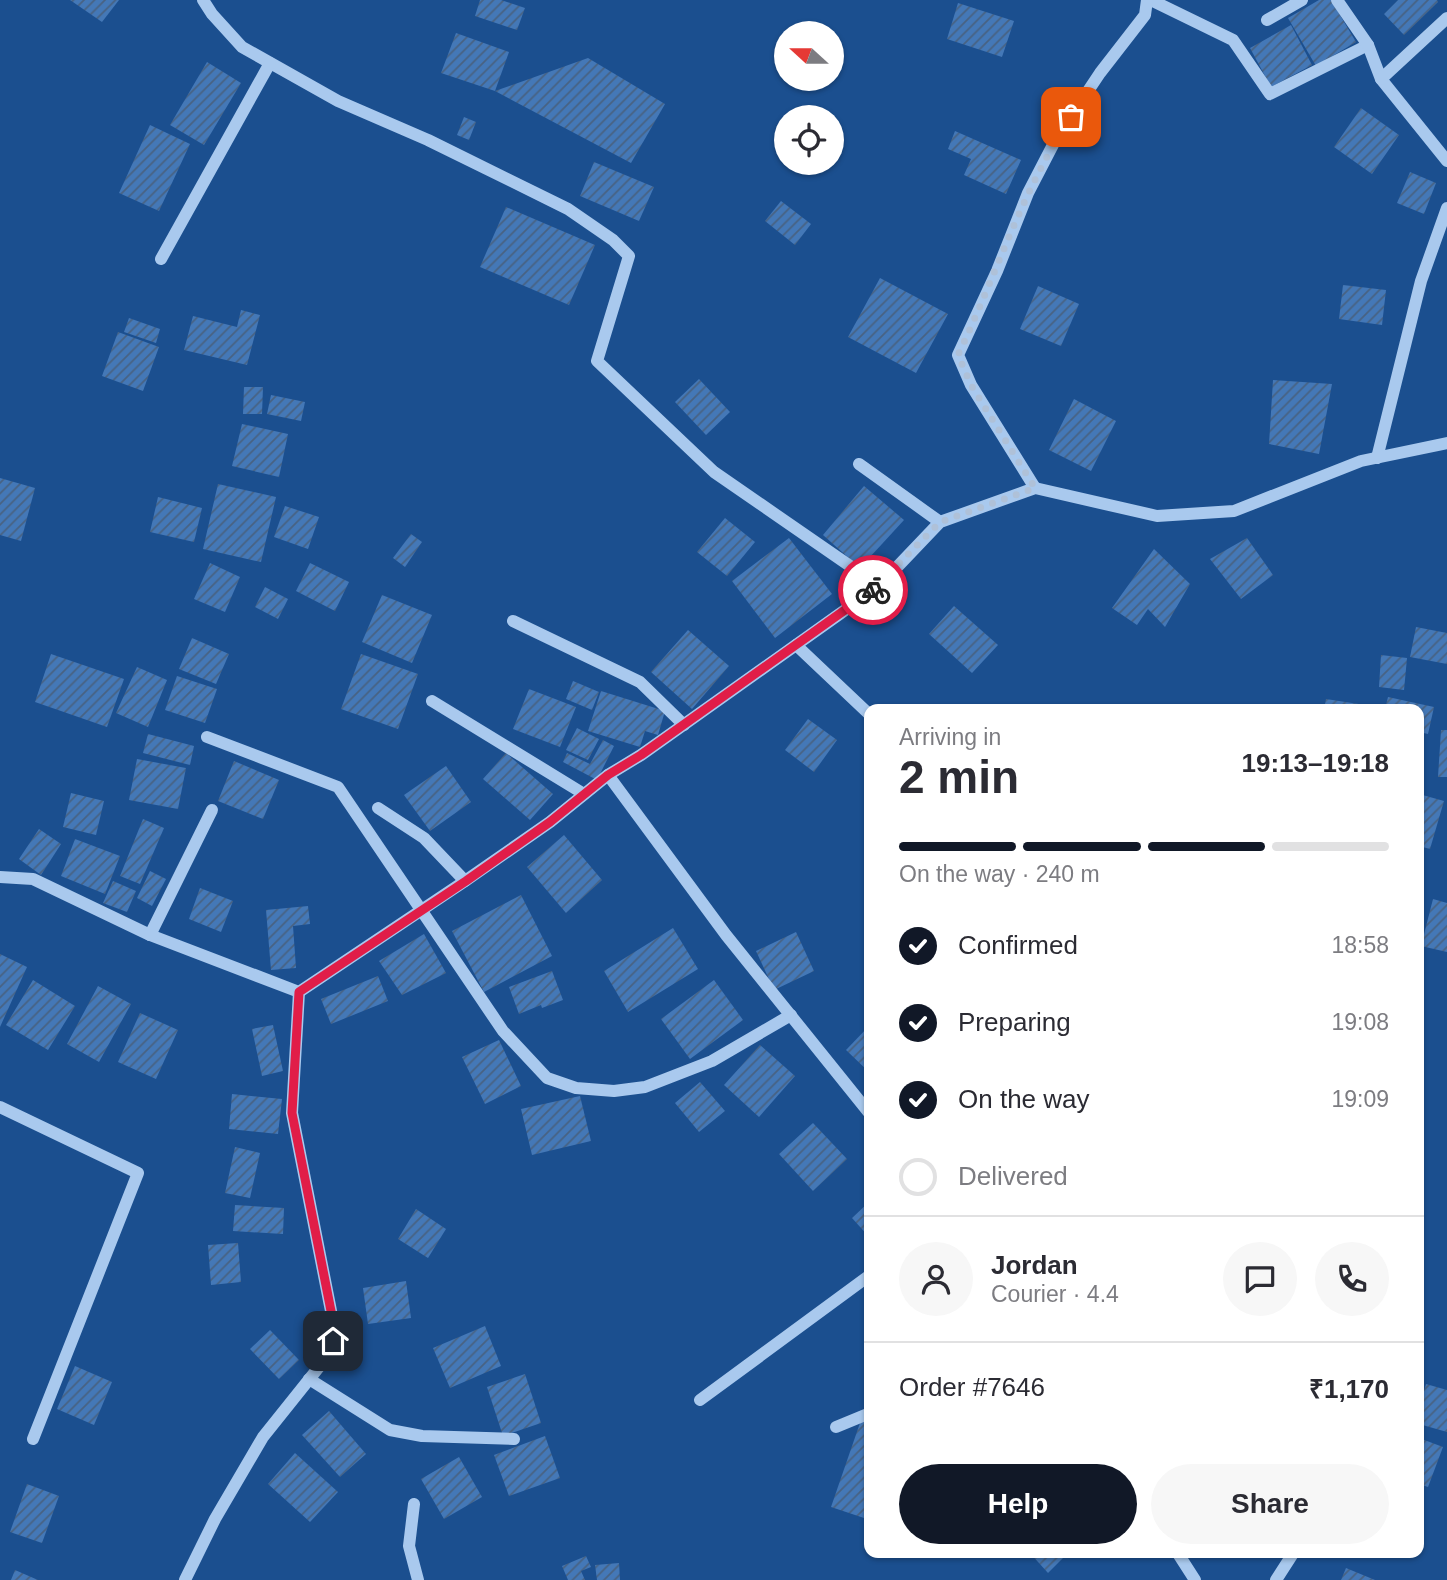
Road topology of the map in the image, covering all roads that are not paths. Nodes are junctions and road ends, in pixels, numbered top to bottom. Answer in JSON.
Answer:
{"nodes":[{"id":1,"x":203,"y":0,"type":"edge"},
{"id":2,"x":1149,"y":0,"type":"edge"},
{"id":3,"x":1302,"y":0,"type":"edge"},
{"id":4,"x":1337,"y":0,"type":"edge"},
{"id":5,"x":1447,"y":18,"type":"edge"},
{"id":6,"x":1267,"y":20,"type":"dead end"},
{"id":7,"x":1368,"y":45,"type":"junction"},
{"id":8,"x":270,"y":63,"type":"junction"},
{"id":9,"x":1381,"y":79,"type":"junction"},
{"id":10,"x":1447,"y":161,"type":"edge"},
{"id":11,"x":1447,"y":208,"type":"edge"},
{"id":12,"x":161,"y":259,"type":"dead end"},
{"id":13,"x":1447,"y":443,"type":"edge"},
{"id":14,"x":1377,"y":458,"type":"junction"},
{"id":15,"x":859,"y":464,"type":"dead end"},
{"id":16,"x":1035,"y":488,"type":"junction"},
{"id":17,"x":940,"y":522,"type":"junction"},
{"id":18,"x":878,"y":586,"type":"junction"},
{"id":19,"x":513,"y":621,"type":"dead end"},
{"id":20,"x":796,"y":645,"type":"junction"},
{"id":21,"x":432,"y":701,"type":"dead end"},
{"id":22,"x":864,"y":709,"type":"edge"},
{"id":23,"x":684,"y":725,"type":"junction"},
{"id":24,"x":207,"y":737,"type":"dead end"},
{"id":25,"x":608,"y":775,"type":"junction"},
{"id":26,"x":584,"y":794,"type":"junction"},
{"id":27,"x":378,"y":808,"type":"dead end"},
{"id":28,"x":212,"y":810,"type":"dead end"},
{"id":29,"x":0,"y":877,"type":"edge"},
{"id":30,"x":466,"y":881,"type":"junction"},
{"id":31,"x":421,"y":910,"type":"junction"},
{"id":32,"x":150,"y":935,"type":"junction"},
{"id":33,"x":299,"y":992,"type":"junction"},
{"id":34,"x":791,"y":1016,"type":"junction"},
{"id":35,"x":864,"y":1105,"type":"edge"},
{"id":36,"x":0,"y":1107,"type":"edge"},
{"id":37,"x":864,"y":1279,"type":"edge"},
{"id":38,"x":309,"y":1379,"type":"junction"},
{"id":39,"x":700,"y":1400,"type":"dead end"},
{"id":40,"x":864,"y":1415,"type":"edge"},
{"id":41,"x":836,"y":1427,"type":"dead end"},
{"id":42,"x":33,"y":1439,"type":"dead end"},
{"id":43,"x":514,"y":1439,"type":"dead end"},
{"id":44,"x":414,"y":1504,"type":"dead end"},
{"id":45,"x":1181,"y":1558,"type":"edge"},
{"id":46,"x":1290,"y":1558,"type":"edge"},
{"id":47,"x":185,"y":1580,"type":"edge"},
{"id":48,"x":418,"y":1580,"type":"edge"},
{"id":49,"x":1195,"y":1580,"type":"edge"},
{"id":50,"x":1276,"y":1580,"type":"edge"}],
"edges":[{"from":1,"to":8,"type":"street"},
{"from":2,"to":7,"type":"street"},
{"from":2,"to":16,"type":"street"},
{"from":3,"to":6,"type":"street"},
{"from":4,"to":7,"type":"street"},
{"from":5,"to":9,"type":"street"},
{"from":7,"to":9,"type":"street"},
{"from":8,"to":12,"type":"street"},
{"from":8,"to":18,"type":"street"},
{"from":9,"to":10,"type":"street"},
{"from":11,"to":14,"type":"street"},
{"from":13,"to":14,"type":"street"},
{"from":14,"to":16,"type":"street"},
{"from":15,"to":17,"type":"street"},
{"from":16,"to":17,"type":"street"},
{"from":17,"to":18,"type":"street"},
{"from":18,"to":20,"type":"street"},
{"from":19,"to":23,"type":"street"},
{"from":20,"to":22,"type":"street"},
{"from":20,"to":23,"type":"street"},
{"from":21,"to":26,"type":"street"},
{"from":23,"to":25,"type":"street"},
{"from":24,"to":31,"type":"street"},
{"from":25,"to":26,"type":"street"},
{"from":25,"to":34,"type":"street"},
{"from":26,"to":30,"type":"street"},
{"from":27,"to":30,"type":"street"},
{"from":28,"to":32,"type":"street"},
{"from":29,"to":32,"type":"street"},
{"from":30,"to":31,"type":"street"},
{"from":31,"to":33,"type":"street"},
{"from":31,"to":34,"type":"street"},
{"from":32,"to":33,"type":"street"},
{"from":33,"to":38,"type":"street"},
{"from":34,"to":35,"type":"street"},
{"from":36,"to":42,"type":"street"},
{"from":37,"to":39,"type":"street"},
{"from":38,"to":43,"type":"street"},
{"from":38,"to":47,"type":"street"},
{"from":40,"to":41,"type":"street"},
{"from":44,"to":48,"type":"street"},
{"from":45,"to":49,"type":"street"},
{"from":46,"to":50,"type":"street"}]}
